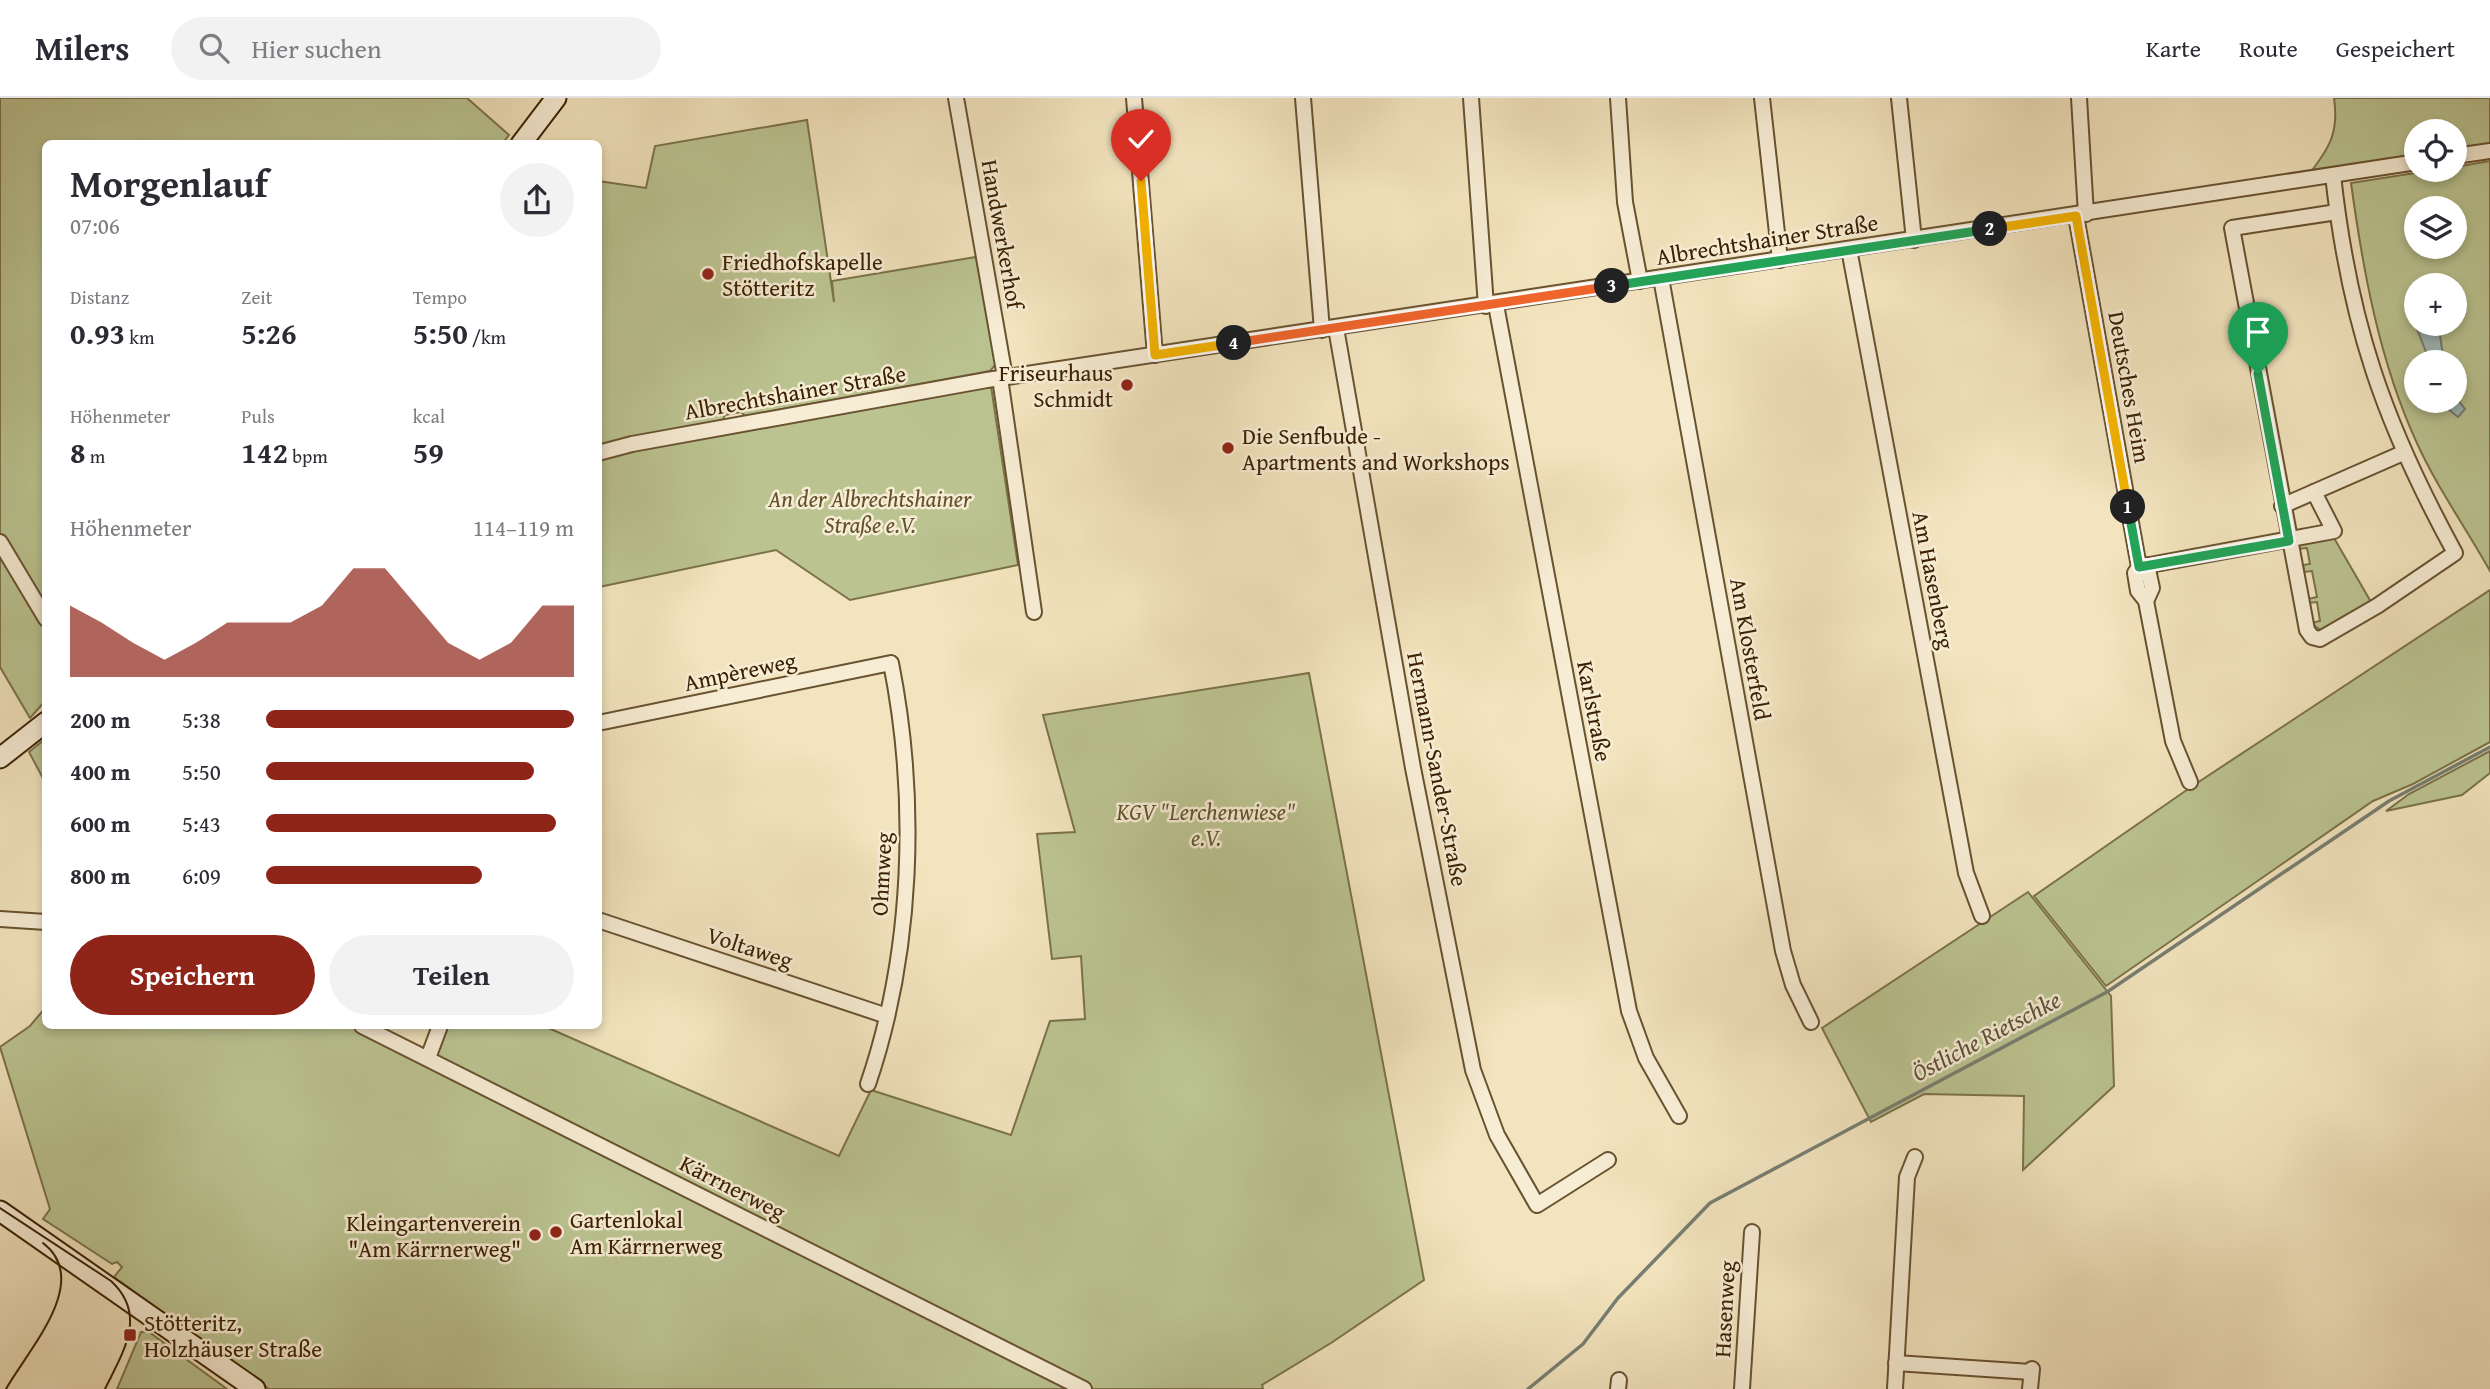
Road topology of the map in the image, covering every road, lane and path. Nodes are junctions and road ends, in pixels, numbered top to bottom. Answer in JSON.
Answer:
{"nodes":[{"id":1,"x":556,"y":98,"type":"edge"},
{"id":2,"x":956,"y":98,"type":"edge"},
{"id":3,"x":1134,"y":98,"type":"edge"},
{"id":4,"x":1303,"y":98,"type":"edge"},
{"id":5,"x":1471,"y":98,"type":"edge"},
{"id":6,"x":1618,"y":98,"type":"edge"},
{"id":7,"x":1762,"y":98,"type":"edge"},
{"id":8,"x":1899,"y":98,"type":"edge"},
{"id":9,"x":2079,"y":98,"type":"edge"},
{"id":10,"x":524,"y":140,"type":"edge"},
{"id":11,"x":2490,"y":151,"type":"edge"},
{"id":12,"x":2467,"y":154,"type":"edge"},
{"id":13,"x":2404,"y":164,"type":"edge"},
{"id":14,"x":2333,"y":175,"type":"junction"},
{"id":15,"x":2337,"y":212,"type":"junction"},
{"id":16,"x":2081,"y":215,"type":"junction"},
{"id":17,"x":1914,"y":240,"type":"junction"},
{"id":18,"x":1849,"y":249,"type":"junction"},
{"id":19,"x":1780,"y":260,"type":"junction"},
{"id":20,"x":1661,"y":278,"type":"junction"},
{"id":21,"x":1640,"y":281,"type":"junction"},
{"id":22,"x":1491,"y":306,"type":"junction"},
{"id":23,"x":1329,"y":329,"type":"junction"},
{"id":24,"x":1155,"y":355,"type":"junction"},
{"id":25,"x":1002,"y":378,"type":"junction"},
{"id":26,"x":602,"y":452,"type":"edge"},
{"id":27,"x":2403,"y":453,"type":"junction"},
{"id":28,"x":2314,"y":492,"type":"junction"},
{"id":29,"x":2282,"y":506,"type":"junction"},
{"id":30,"x":2289,"y":541,"type":"junction"},
{"id":31,"x":0,"y":542,"type":"edge"},
{"id":32,"x":2143,"y":566,"type":"junction"},
{"id":33,"x":42,"y":612,"type":"edge"},
{"id":34,"x":1034,"y":612,"type":"dead end"},
{"id":35,"x":891,"y":663,"type":"joint"},
{"id":36,"x":602,"y":722,"type":"edge"},
{"id":37,"x":42,"y":725,"type":"edge"},
{"id":38,"x":0,"y":758,"type":"edge"},
{"id":39,"x":2190,"y":782,"type":"dead end"},
{"id":40,"x":1982,"y":916,"type":"dead end"},
{"id":41,"x":0,"y":919,"type":"edge"},
{"id":42,"x":602,"y":921,"type":"edge"},
{"id":43,"x":42,"y":922,"type":"edge"},
{"id":44,"x":887,"y":1016,"type":"junction"},
{"id":45,"x":1811,"y":1023,"type":"dead end"},
{"id":46,"x":368,"y":1029,"type":"edge"},
{"id":47,"x":439,"y":1029,"type":"edge"},
{"id":48,"x":428,"y":1058,"type":"junction"},
{"id":49,"x":868,"y":1084,"type":"dead end"},
{"id":50,"x":1679,"y":1116,"type":"dead end"},
{"id":51,"x":1915,"y":1157,"type":"dead end"},
{"id":52,"x":1608,"y":1160,"type":"dead end"},
{"id":53,"x":0,"y":1211,"type":"edge"},
{"id":54,"x":1752,"y":1232,"type":"dead end"},
{"id":55,"x":1896,"y":1363,"type":"junction"},
{"id":56,"x":255,"y":1389,"type":"edge"},
{"id":57,"x":1084,"y":1389,"type":"edge"},
{"id":58,"x":1742,"y":1389,"type":"edge"},
{"id":59,"x":1895,"y":1389,"type":"edge"},
{"id":60,"x":2030,"y":1389,"type":"edge"}],
"edges":[{"from":1,"to":10,"type":"main road"},
{"from":2,"to":25,"type":"street","name":"Handwerkerhof"},
{"from":3,"to":24,"type":"street"},
{"from":4,"to":23,"type":"street","name":"Hermann-Sander-Straße"},
{"from":5,"to":22,"type":"street","name":"Karlstraße"},
{"from":6,"to":21,"type":"street"},
{"from":7,"to":19,"type":"street"},
{"from":8,"to":17,"type":"street"},
{"from":9,"to":16,"type":"street","name":"Deutsches Heim"},
{"from":11,"to":12,"type":"street"},
{"from":13,"to":14,"type":"street","name":"Albrechtshainer Straße"},
{"from":14,"to":15,"type":"street"},
{"from":14,"to":16,"type":"street","name":"Albrechtshainer Straße"},
{"from":15,"to":27,"type":"street"},
{"from":15,"to":29,"type":"street"},
{"from":16,"to":17,"type":"street","name":"Albrechtshainer Straße"},
{"from":16,"to":32,"type":"street","name":"Deutsches Heim"},
{"from":17,"to":18,"type":"street","name":"Albrechtshainer Straße"},
{"from":18,"to":19,"type":"street","name":"Albrechtshainer Straße"},
{"from":18,"to":40,"type":"street","name":"Am Hasenberg"},
{"from":19,"to":20,"type":"street","name":"Albrechtshainer Straße"},
{"from":20,"to":21,"type":"street","name":"Albrechtshainer Straße"},
{"from":20,"to":45,"type":"street","name":"Am Klosterfeld"},
{"from":21,"to":22,"type":"street","name":"Albrechtshainer Straße"},
{"from":22,"to":23,"type":"street","name":"Albrechtshainer Straße"},
{"from":22,"to":50,"type":"street","name":"Karlstraße"},
{"from":23,"to":24,"type":"street","name":"Albrechtshainer Straße"},
{"from":23,"to":52,"type":"street","name":"Hermann-Sander-Straße"},
{"from":24,"to":25,"type":"street","name":"Albrechtshainer Straße"},
{"from":25,"to":26,"type":"street","name":"Albrechtshainer Straße"},
{"from":25,"to":34,"type":"street"},
{"from":27,"to":28,"type":"street"},
{"from":27,"to":30,"type":"street"},
{"from":28,"to":29,"type":"street"},
{"from":28,"to":30,"type":"street"},
{"from":29,"to":30,"type":"street"},
{"from":30,"to":32,"type":"street"},
{"from":31,"to":33,"type":"street"},
{"from":32,"to":39,"type":"street","name":"Deutsches Heim"},
{"from":35,"to":36,"type":"street","name":"Ampèreweg"},
{"from":35,"to":44,"type":"street","name":"Ohmweg"},
{"from":37,"to":38,"type":"main road"},
{"from":41,"to":43,"type":"street"},
{"from":42,"to":44,"type":"street","name":"Voltaweg"},
{"from":44,"to":49,"type":"street","name":"Ohmweg"},
{"from":46,"to":48,"type":"street","name":"Kärrnerweg"},
{"from":47,"to":48,"type":"street"},
{"from":48,"to":57,"type":"street","name":"Kärrnerweg"},
{"from":51,"to":55,"type":"street"},
{"from":53,"to":56,"type":"main road"},
{"from":54,"to":58,"type":"street","name":"Hasenweg"},
{"from":55,"to":59,"type":"street"},
{"from":55,"to":60,"type":"street"}]}
